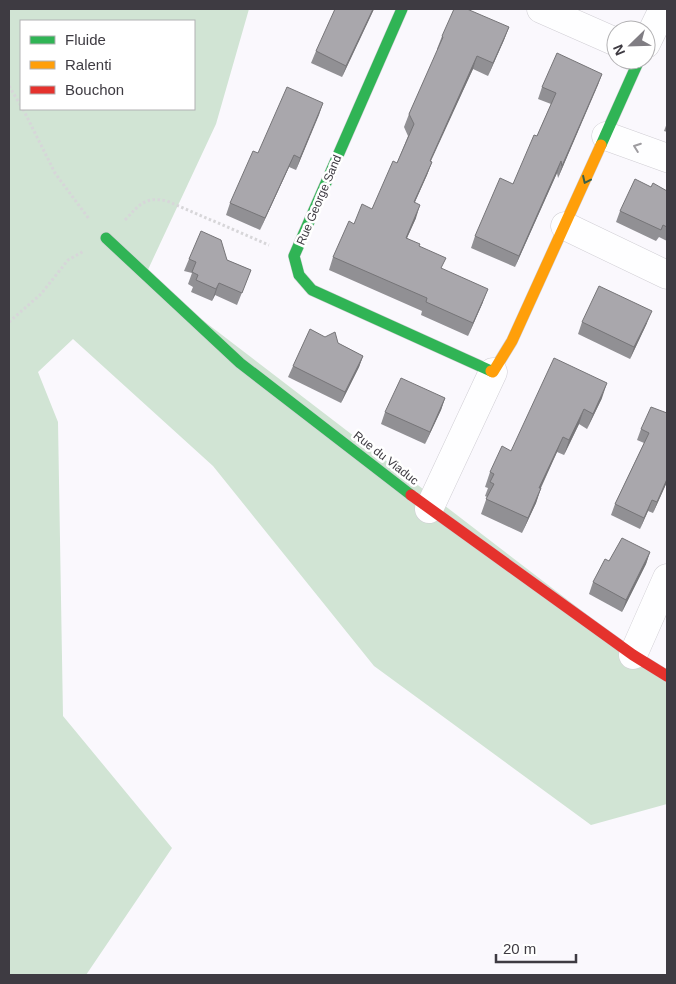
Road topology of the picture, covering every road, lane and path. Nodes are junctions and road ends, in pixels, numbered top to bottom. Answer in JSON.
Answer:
{"nodes":[{"id":1,"x":402,"y":9,"type":"edge"},
{"id":2,"x":541,"y":9,"type":"edge"},
{"id":3,"x":662,"y":9,"type":"edge"},
{"id":4,"x":656,"y":22,"type":"edge"},
{"id":5,"x":606,"y":38,"type":"edge"},
{"id":6,"x":635,"y":70,"type":"edge"},
{"id":7,"x":9,"y":86,"type":"edge"},
{"id":8,"x":20,"y":104,"type":"edge"},
{"id":9,"x":24,"y":110,"type":"edge"},
{"id":10,"x":606,"y":136,"type":"junction"},
{"id":11,"x":667,"y":158,"type":"edge"},
{"id":12,"x":565,"y":226,"type":"junction"},
{"id":13,"x":106,"y":238,"type":"joint"},
{"id":14,"x":667,"y":275,"type":"edge"},
{"id":15,"x":493,"y":372,"type":"junction"},
{"id":16,"x":429,"y":510,"type":"junction"},
{"id":17,"x":667,"y":578,"type":"edge"},
{"id":18,"x":633,"y":655,"type":"junction"},
{"id":19,"x":667,"y":676,"type":"edge"}],
"edges":[{"from":1,"to":15,"type":"street","name":"Rue George Sand"},
{"from":2,"to":5,"type":"street"},
{"from":3,"to":4,"type":"street"},
{"from":6,"to":10,"type":"street"},
{"from":7,"to":8,"type":"path"},
{"from":9,"to":13,"type":"path"},
{"from":11,"to":10,"type":"street","one_way":true},
{"from":10,"to":12,"type":"street","one_way":true},
{"from":12,"to":14,"type":"street"},
{"from":12,"to":15,"type":"street"},
{"from":13,"to":16,"type":"street","name":"Rue du Viaduc"},
{"from":15,"to":16,"type":"street"},
{"from":16,"to":18,"type":"street","name":"Rue du Viaduc"},
{"from":17,"to":18,"type":"street"},
{"from":18,"to":19,"type":"street","name":"Rue du Viaduc"}]}
